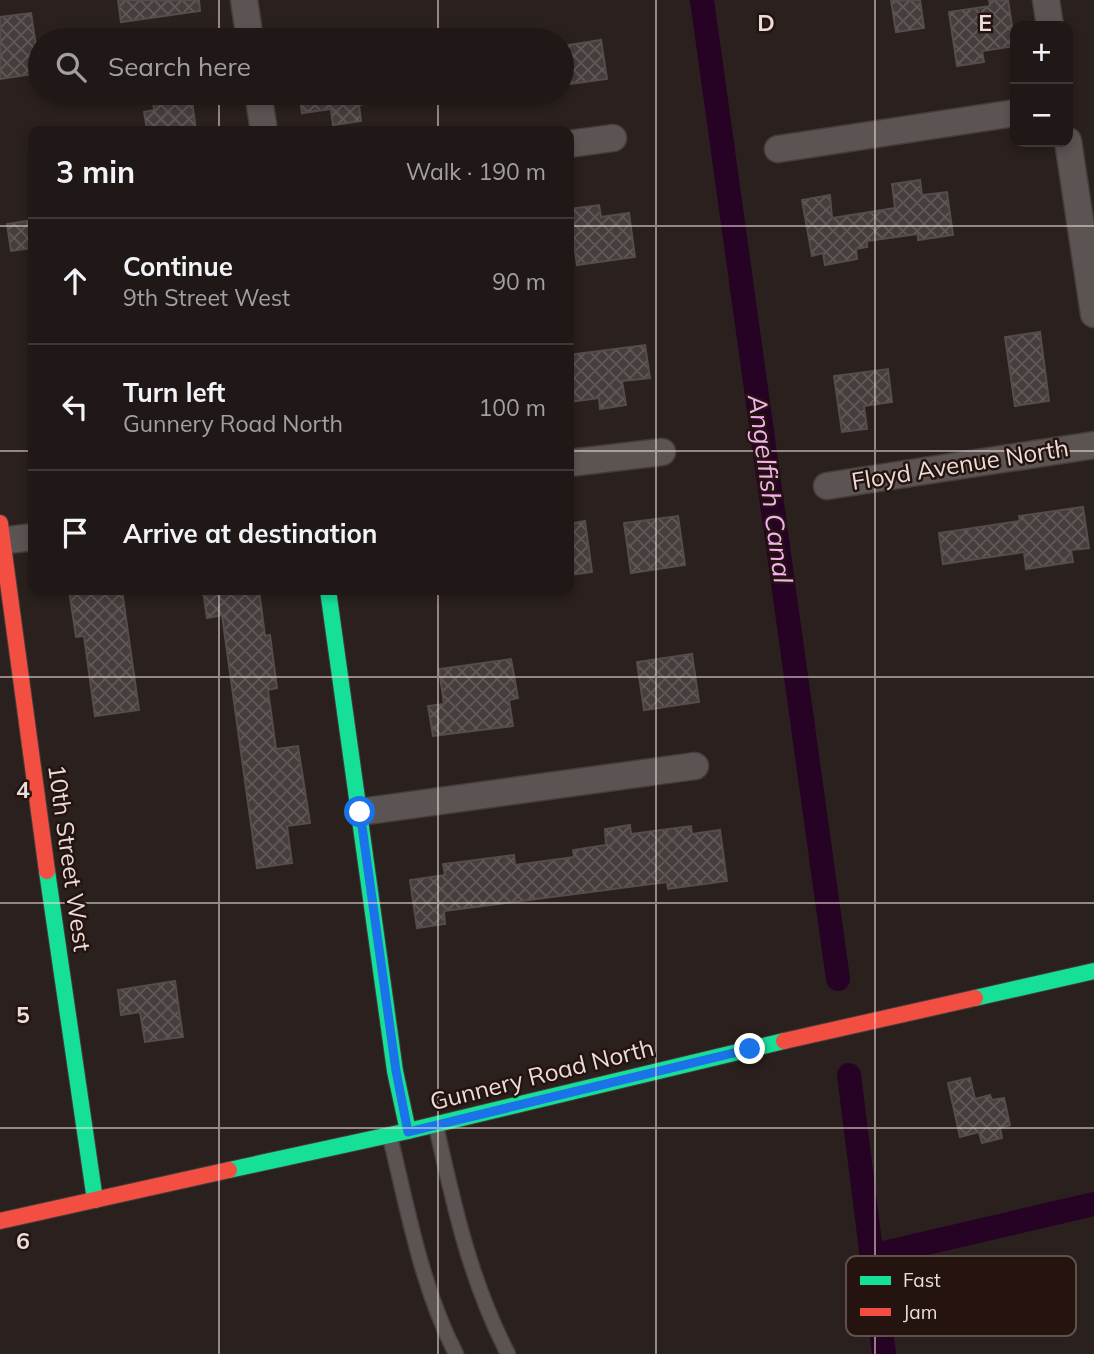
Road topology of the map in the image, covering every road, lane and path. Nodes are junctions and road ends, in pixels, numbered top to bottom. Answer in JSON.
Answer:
{"nodes":[{"id":1,"x":244,"y":0,"type":"edge"},
{"id":2,"x":1046,"y":0,"type":"edge"},
{"id":3,"x":1049,"y":21,"type":"edge"},
{"id":4,"x":248,"y":28,"type":"edge"},
{"id":5,"x":260,"y":105,"type":"edge"},
{"id":6,"x":1010,"y":114,"type":"edge"},
{"id":7,"x":263,"y":126,"type":"edge"},
{"id":8,"x":613,"y":138,"type":"dead end"},
{"id":9,"x":574,"y":143,"type":"edge"},
{"id":10,"x":1069,"y":147,"type":"edge"},
{"id":11,"x":778,"y":149,"type":"dead end"},
{"id":12,"x":1094,"y":314,"type":"edge"},
{"id":13,"x":1094,"y":445,"type":"edge"},
{"id":14,"x":662,"y":452,"type":"dead end"},
{"id":15,"x":574,"y":462,"type":"edge"},
{"id":16,"x":827,"y":486,"type":"dead end"},
{"id":17,"x":1,"y":535,"type":"edge"},
{"id":18,"x":28,"y":537,"type":"edge"},
{"id":19,"x":329,"y":595,"type":"edge"},
{"id":20,"x":695,"y":766,"type":"dead end"},
{"id":21,"x":360,"y":812,"type":"junction"},
{"id":22,"x":1094,"y":971,"type":"edge"},
{"id":23,"x":435,"y":1125,"type":"junction"},
{"id":24,"x":408,"y":1132,"type":"junction"},
{"id":25,"x":390,"y":1135,"type":"junction"},
{"id":26,"x":94,"y":1200,"type":"junction"},
{"id":27,"x":0,"y":1221,"type":"edge"},
{"id":28,"x":456,"y":1354,"type":"edge"},
{"id":29,"x":508,"y":1354,"type":"edge"}],
"edges":[{"from":1,"to":4,"type":"street"},
{"from":2,"to":3,"type":"street"},
{"from":5,"to":7,"type":"street"},
{"from":6,"to":11,"type":"street"},
{"from":8,"to":9,"type":"street"},
{"from":10,"to":12,"type":"street"},
{"from":13,"to":16,"type":"street","name":"Floyd Avenue North"},
{"from":14,"to":15,"type":"street"},
{"from":17,"to":18,"type":"street"},
{"from":17,"to":26,"type":"street","name":"10th Street West"},
{"from":19,"to":21,"type":"street"},
{"from":20,"to":21,"type":"street"},
{"from":21,"to":24,"type":"street"},
{"from":22,"to":23,"type":"street","name":"Gunnery Road North"},
{"from":23,"to":24,"type":"street","name":"Gunnery Road North"},
{"from":23,"to":29,"type":"lane"},
{"from":24,"to":25,"type":"street","name":"Gunnery Road North"},
{"from":25,"to":26,"type":"street","name":"Gunnery Road North"},
{"from":25,"to":28,"type":"lane"},
{"from":26,"to":27,"type":"street","name":"Gunnery Road North"}]}
